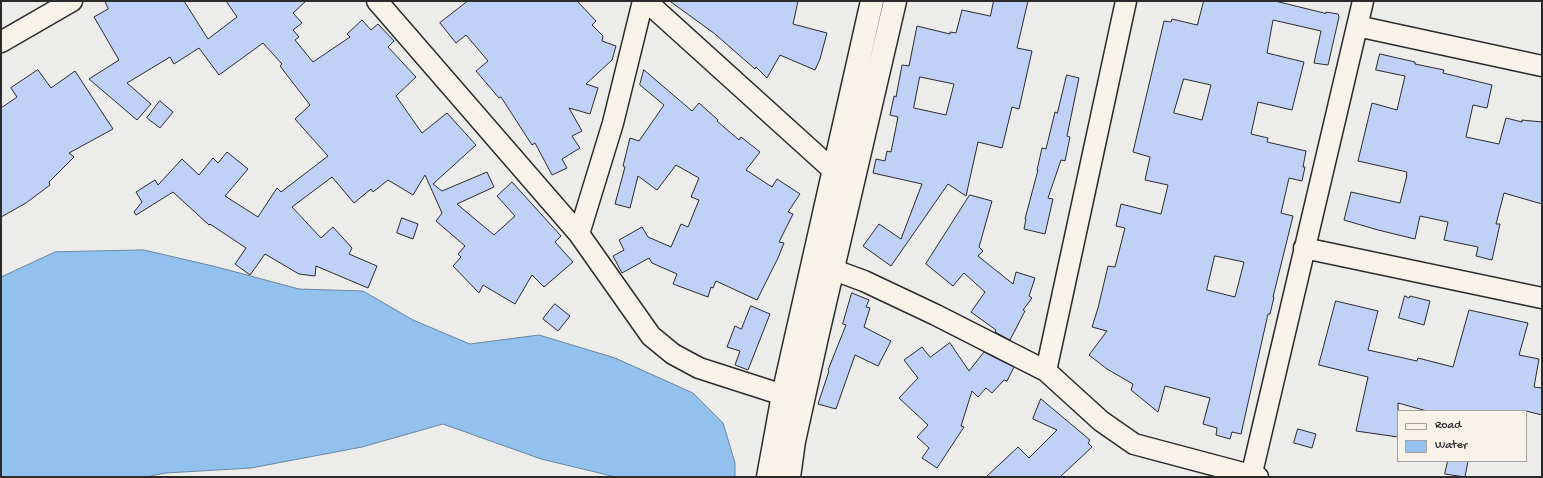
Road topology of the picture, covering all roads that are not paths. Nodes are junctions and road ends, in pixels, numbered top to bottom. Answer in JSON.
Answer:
{"nodes":[{"id":1,"x":72,"y":1,"type":"edge"},
{"id":2,"x":377,"y":1,"type":"edge"},
{"id":3,"x":643,"y":1,"type":"edge"},
{"id":4,"x":646,"y":1,"type":"edge"},
{"id":5,"x":872,"y":1,"type":"edge"},
{"id":6,"x":895,"y":1,"type":"edge"},
{"id":7,"x":1126,"y":1,"type":"edge"},
{"id":8,"x":1363,"y":1,"type":"edge"},
{"id":9,"x":1358,"y":26,"type":"junction"},
{"id":10,"x":1,"y":42,"type":"edge"},
{"id":11,"x":1542,"y":66,"type":"edge"},
{"id":12,"x":834,"y":172,"type":"junction"},
{"id":13,"x":852,"y":187,"type":"junction"},
{"id":14,"x":579,"y":234,"type":"junction"},
{"id":15,"x":1304,"y":248,"type":"junction"},
{"id":16,"x":812,"y":266,"type":"junction"},
{"id":17,"x":834,"y":270,"type":"junction"},
{"id":18,"x":1542,"y":298,"type":"edge"},
{"id":19,"x":1046,"y":371,"type":"junction"},
{"id":20,"x":783,"y":395,"type":"junction"},
{"id":21,"x":785,"y":439,"type":"junction"},
{"id":22,"x":768,"y":477,"type":"edge"},
{"id":23,"x":789,"y":477,"type":"edge"},
{"id":24,"x":1253,"y":477,"type":"edge"}],
"edges":[{"from":1,"to":10,"type":"street"},
{"from":2,"to":14,"type":"street"},
{"from":3,"to":14,"type":"street"},
{"from":4,"to":12,"type":"street"},
{"from":5,"to":12,"type":"street"},
{"from":6,"to":13,"type":"street"},
{"from":7,"to":19,"type":"street"},
{"from":8,"to":9,"type":"street"},
{"from":9,"to":11,"type":"street"},
{"from":9,"to":15,"type":"street"},
{"from":12,"to":13,"type":"street"},
{"from":12,"to":16,"type":"street"},
{"from":13,"to":17,"type":"street"},
{"from":14,"to":20,"type":"street"},
{"from":15,"to":18,"type":"street"},
{"from":15,"to":24,"type":"street"},
{"from":16,"to":17,"type":"street"},
{"from":16,"to":20,"type":"street"},
{"from":17,"to":19,"type":"street"},
{"from":17,"to":21,"type":"street"},
{"from":19,"to":24,"type":"street"},
{"from":20,"to":21,"type":"street"},
{"from":21,"to":22,"type":"street"},
{"from":21,"to":23,"type":"street"}]}
